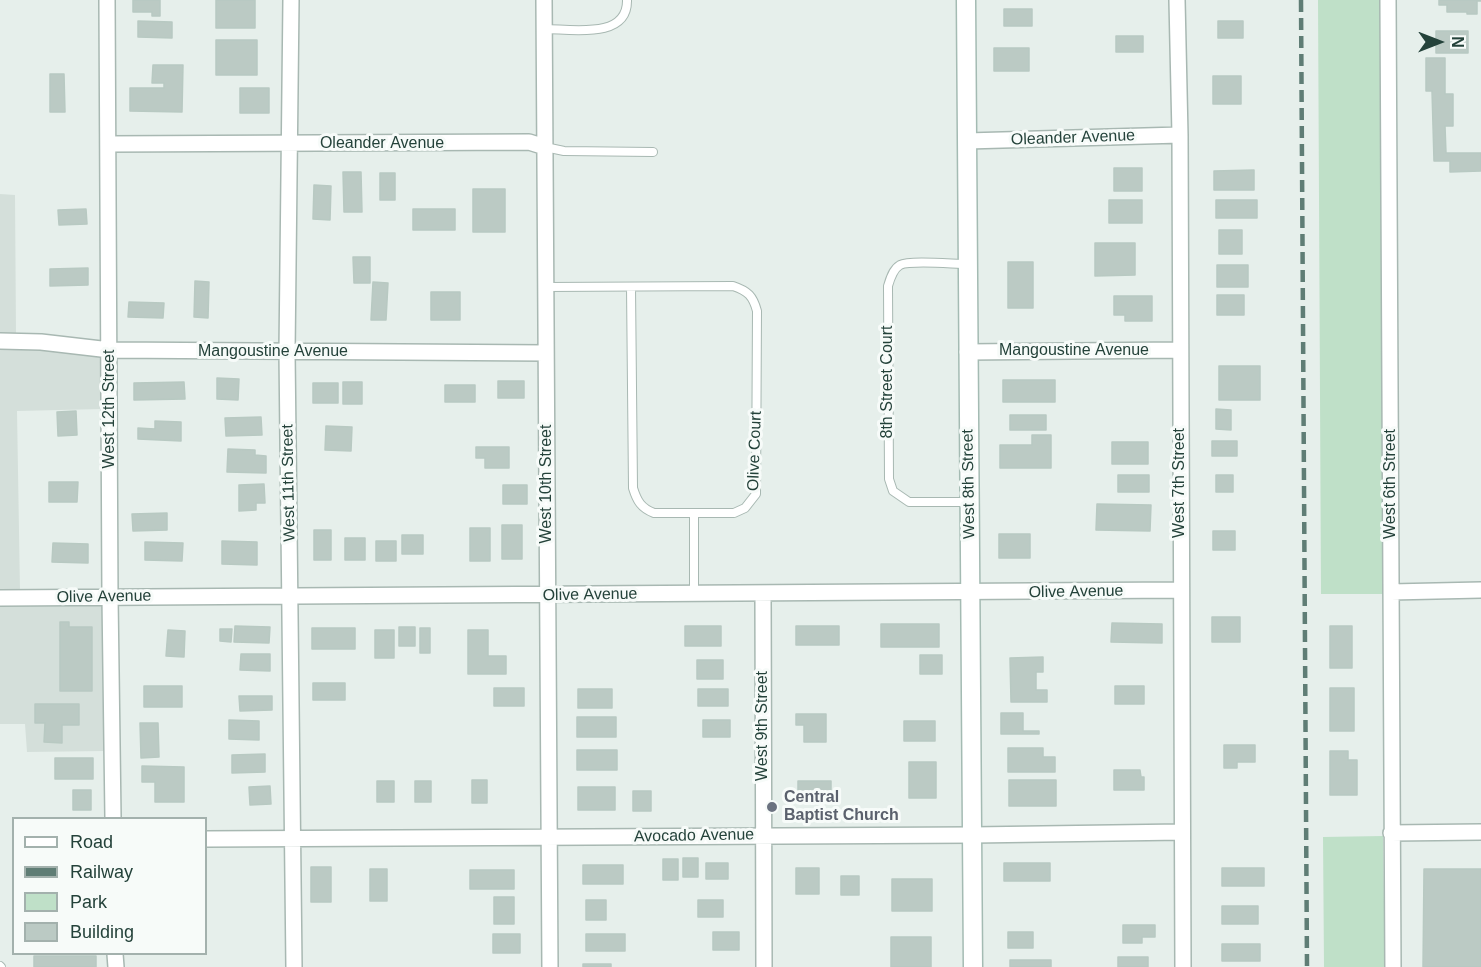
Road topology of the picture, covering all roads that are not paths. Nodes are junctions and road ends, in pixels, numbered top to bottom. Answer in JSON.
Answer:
{"nodes":[{"id":1,"x":108,"y":0,"type":"edge"},
{"id":2,"x":291,"y":0,"type":"edge"},
{"id":3,"x":544,"y":0,"type":"edge"},
{"id":4,"x":627,"y":0,"type":"edge"},
{"id":5,"x":966,"y":0,"type":"edge"},
{"id":6,"x":1177,"y":0,"type":"edge"},
{"id":7,"x":1388,"y":0,"type":"edge"},
{"id":8,"x":544,"y":29,"type":"junction"},
{"id":9,"x":1180,"y":135,"type":"junction"},
{"id":10,"x":967,"y":141,"type":"junction"},
{"id":11,"x":109,"y":144,"type":"junction"},
{"id":12,"x":290,"y":144,"type":"junction"},
{"id":13,"x":545,"y":147,"type":"junction"},
{"id":14,"x":653,"y":152,"type":"dead end"},
{"id":15,"x":968,"y":264,"type":"junction"},
{"id":16,"x":546,"y":287,"type":"junction"},
{"id":17,"x":632,"y":287,"type":"junction"},
{"id":18,"x":0,"y":341,"type":"edge"},
{"id":19,"x":110,"y":350,"type":"junction"},
{"id":20,"x":1180,"y":350,"type":"junction"},
{"id":21,"x":287,"y":352,"type":"junction"},
{"id":22,"x":967,"y":352,"type":"junction"},
{"id":23,"x":546,"y":353,"type":"junction"},
{"id":24,"x":970,"y":502,"type":"junction"},
{"id":25,"x":694,"y":513,"type":"junction"},
{"id":26,"x":1481,"y":590,"type":"edge"},
{"id":27,"x":1180,"y":591,"type":"junction"},
{"id":28,"x":1391,"y":591,"type":"junction"},
{"id":29,"x":763,"y":593,"type":"junction"},
{"id":30,"x":971,"y":593,"type":"junction"},
{"id":31,"x":694,"y":594,"type":"junction"},
{"id":32,"x":291,"y":595,"type":"junction"},
{"id":33,"x":548,"y":595,"type":"junction"},
{"id":34,"x":110,"y":597,"type":"junction"},
{"id":35,"x":0,"y":598,"type":"edge"},
{"id":36,"x":113,"y":817,"type":"edge"},
{"id":37,"x":1182,"y":832,"type":"junction"},
{"id":38,"x":1481,"y":832,"type":"edge"},
{"id":39,"x":1391,"y":833,"type":"junction"},
{"id":40,"x":764,"y":836,"type":"junction"},
{"id":41,"x":973,"y":836,"type":"junction"},
{"id":42,"x":548,"y":838,"type":"junction"},
{"id":43,"x":207,"y":839,"type":"edge"},
{"id":44,"x":293,"y":839,"type":"junction"},
{"id":45,"x":294,"y":967,"type":"edge"},
{"id":46,"x":550,"y":967,"type":"edge"},
{"id":47,"x":764,"y":967,"type":"edge"},
{"id":48,"x":973,"y":967,"type":"edge"},
{"id":49,"x":1183,"y":967,"type":"edge"},
{"id":50,"x":1393,"y":967,"type":"edge"}],
"edges":[{"from":1,"to":11,"type":"street","name":"West 12th Street"},
{"from":2,"to":12,"type":"street","name":"West 11th Street"},
{"from":3,"to":8,"type":"street","name":"West 10th Street"},
{"from":4,"to":8,"type":"lane"},
{"from":5,"to":10,"type":"street","name":"West 8th Street"},
{"from":6,"to":9,"type":"street","name":"West 7th Street"},
{"from":7,"to":28,"type":"street","name":"West 6th Street"},
{"from":8,"to":13,"type":"street","name":"West 10th Street"},
{"from":9,"to":10,"type":"street","name":"Oleander Avenue"},
{"from":9,"to":20,"type":"street","name":"West 7th Street"},
{"from":10,"to":15,"type":"street","name":"West 8th Street"},
{"from":11,"to":12,"type":"street","name":"Oleander Avenue"},
{"from":11,"to":19,"type":"street","name":"West 12th Street"},
{"from":12,"to":13,"type":"street","name":"Oleander Avenue"},
{"from":12,"to":21,"type":"street","name":"West 11th Street"},
{"from":13,"to":14,"type":"lane","name":"Oleander Avenue"},
{"from":13,"to":16,"type":"street","name":"West 10th Street"},
{"from":15,"to":22,"type":"street","name":"West 8th Street"},
{"from":15,"to":24,"type":"lane","name":"8th Street Court"},
{"from":16,"to":17,"type":"lane","name":"Olive Court"},
{"from":16,"to":23,"type":"street","name":"West 10th Street"},
{"from":17,"to":25,"type":"lane","name":"Olive Court"},
{"from":17,"to":25,"type":"lane","name":"Olive Court"},
{"from":18,"to":19,"type":"street","name":"Mangoustine Avenue"},
{"from":19,"to":21,"type":"street","name":"Mangoustine Avenue"},
{"from":19,"to":34,"type":"street","name":"West 12th Street"},
{"from":20,"to":22,"type":"street","name":"Mangoustine Avenue"},
{"from":20,"to":27,"type":"street","name":"West 7th Street"},
{"from":21,"to":23,"type":"street","name":"Mangoustine Avenue"},
{"from":21,"to":32,"type":"street","name":"West 11th Street"},
{"from":22,"to":24,"type":"street","name":"West 8th Street"},
{"from":23,"to":33,"type":"street","name":"West 10th Street"},
{"from":24,"to":30,"type":"street","name":"West 8th Street"},
{"from":25,"to":31,"type":"lane"},
{"from":26,"to":28,"type":"street"},
{"from":27,"to":30,"type":"street","name":"Olive Avenue"},
{"from":27,"to":37,"type":"street","name":"West 7th Street"},
{"from":28,"to":39,"type":"street","name":"West 6th Street"},
{"from":29,"to":30,"type":"street","name":"Olive Avenue"},
{"from":29,"to":31,"type":"street","name":"Olive Avenue"},
{"from":29,"to":40,"type":"street","name":"West 9th Street"},
{"from":30,"to":41,"type":"street","name":"West 8th Street"},
{"from":31,"to":33,"type":"street","name":"Olive Avenue"},
{"from":32,"to":33,"type":"street","name":"Olive Avenue"},
{"from":32,"to":34,"type":"street","name":"Olive Avenue"},
{"from":32,"to":44,"type":"street","name":"West 11th Street"},
{"from":33,"to":42,"type":"street","name":"West 10th Street"},
{"from":34,"to":35,"type":"street","name":"Olive Avenue"},
{"from":34,"to":36,"type":"street","name":"West 12th Street"},
{"from":37,"to":41,"type":"street","name":"Avocado Avenue"},
{"from":37,"to":49,"type":"street","name":"West 7th Street"},
{"from":38,"to":39,"type":"street"},
{"from":39,"to":50,"type":"street","name":"West 6th Street"},
{"from":40,"to":41,"type":"street","name":"Avocado Avenue"},
{"from":40,"to":42,"type":"street","name":"Avocado Avenue"},
{"from":40,"to":47,"type":"street","name":"West 9th Street"},
{"from":41,"to":48,"type":"street","name":"West 8th Street"},
{"from":42,"to":44,"type":"street","name":"Avocado Avenue"},
{"from":42,"to":46,"type":"street","name":"West 10th Street"},
{"from":43,"to":44,"type":"street","name":"Avocado Avenue"},
{"from":44,"to":45,"type":"street","name":"West 11th Street"}]}
